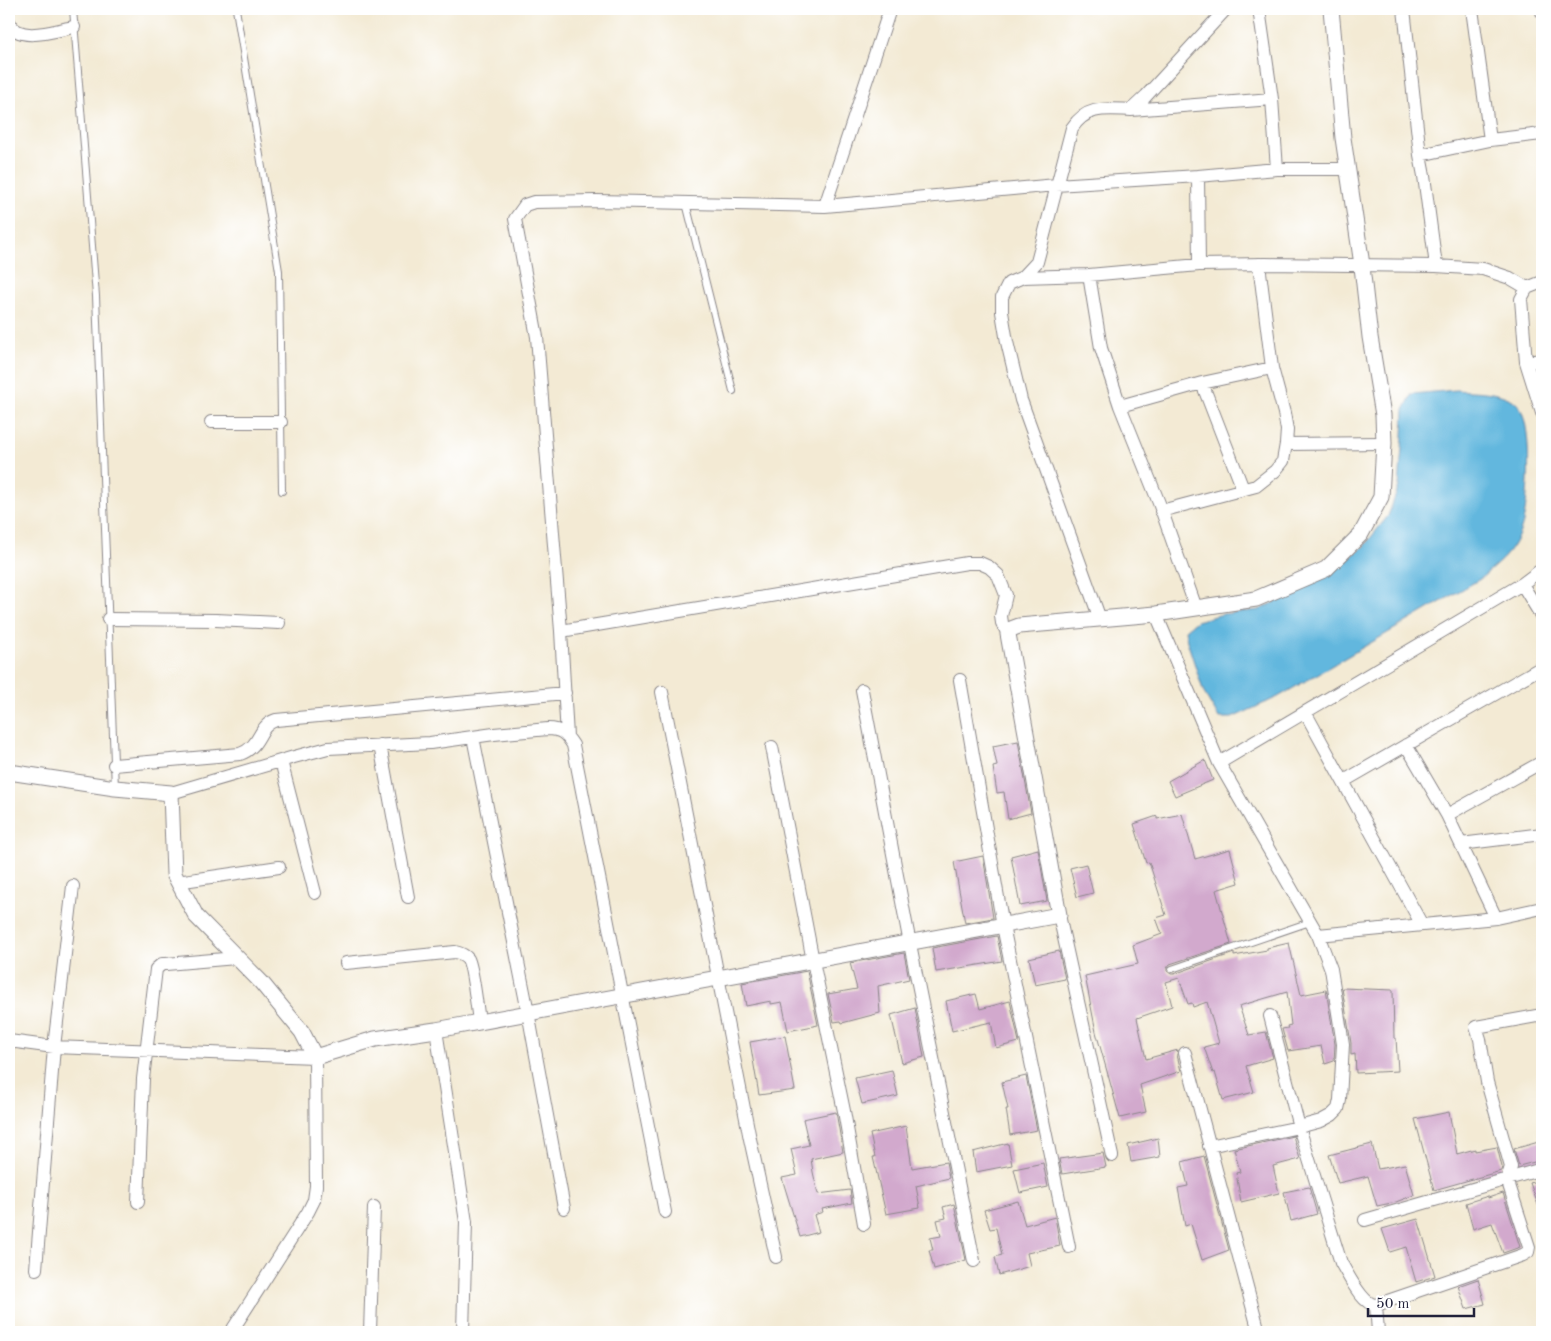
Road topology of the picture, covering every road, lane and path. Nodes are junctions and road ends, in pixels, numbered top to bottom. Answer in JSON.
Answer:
{"nodes":[{"id":1,"x":73,"y":9,"type":"edge"},
{"id":2,"x":236,"y":9,"type":"edge"},
{"id":3,"x":890,"y":9,"type":"edge"},
{"id":4,"x":1226,"y":9,"type":"edge"},
{"id":5,"x":1258,"y":9,"type":"edge"},
{"id":6,"x":1331,"y":9,"type":"edge"},
{"id":7,"x":1404,"y":9,"type":"edge"},
{"id":8,"x":1472,"y":9,"type":"edge"},
{"id":9,"x":9,"y":22,"type":"edge"},
{"id":10,"x":74,"y":27,"type":"junction"},
{"id":11,"x":1272,"y":99,"type":"junction"},
{"id":12,"x":1131,"y":110,"type":"junction"},
{"id":13,"x":1542,"y":134,"type":"edge"},
{"id":14,"x":1490,"y":140,"type":"junction"},
{"id":15,"x":1420,"y":156,"type":"junction"},
{"id":16,"x":1348,"y":168,"type":"junction"},
{"id":17,"x":1277,"y":169,"type":"junction"},
{"id":18,"x":1198,"y":176,"type":"junction"},
{"id":19,"x":1056,"y":185,"type":"junction"},
{"id":20,"x":686,"y":203,"type":"junction"},
{"id":21,"x":826,"y":206,"type":"junction"},
{"id":22,"x":1259,"y":264,"type":"junction"},
{"id":23,"x":1199,"y":265,"type":"junction"},
{"id":24,"x":1362,"y":266,"type":"junction"},
{"id":25,"x":1436,"y":266,"type":"junction"},
{"id":26,"x":1088,"y":275,"type":"junction"},
{"id":27,"x":1023,"y":277,"type":"junction"},
{"id":28,"x":1542,"y":282,"type":"edge"},
{"id":29,"x":1527,"y":288,"type":"junction"},
{"id":30,"x":1542,"y":360,"type":"edge"},
{"id":31,"x":1526,"y":362,"type":"junction"},
{"id":32,"x":1272,"y":368,"type":"junction"},
{"id":33,"x":1202,"y":383,"type":"junction"},
{"id":34,"x":733,"y":392,"type":"dead end"},
{"id":35,"x":1120,"y":406,"type":"junction"},
{"id":36,"x":1542,"y":412,"type":"edge"},
{"id":37,"x":211,"y":422,"type":"dead end"},
{"id":38,"x":281,"y":422,"type":"junction"},
{"id":39,"x":1384,"y":443,"type":"junction"},
{"id":40,"x":1286,"y":444,"type":"junction"},
{"id":41,"x":1243,"y":490,"type":"junction"},
{"id":42,"x":282,"y":491,"type":"dead end"},
{"id":43,"x":1162,"y":511,"type":"junction"},
{"id":44,"x":1542,"y":569,"type":"edge"},
{"id":45,"x":1522,"y":584,"type":"junction"},
{"id":46,"x":1196,"y":608,"type":"junction"},
{"id":47,"x":1156,"y":614,"type":"junction"},
{"id":48,"x":1542,"y":616,"type":"edge"},
{"id":49,"x":108,"y":619,"type":"junction"},
{"id":50,"x":1100,"y":619,"type":"junction"},
{"id":51,"x":279,"y":623,"type":"dead end"},
{"id":52,"x":561,"y":631,"type":"junction"},
{"id":53,"x":1008,"y":634,"type":"junction"},
{"id":54,"x":1542,"y":667,"type":"edge"},
{"id":55,"x":960,"y":680,"type":"dead end"},
{"id":56,"x":862,"y":690,"type":"dead end"},
{"id":57,"x":662,"y":692,"type":"dead end"},
{"id":58,"x":565,"y":693,"type":"junction"},
{"id":59,"x":1305,"y":712,"type":"junction"},
{"id":60,"x":473,"y":737,"type":"junction"},
{"id":61,"x":568,"y":737,"type":"junction"},
{"id":62,"x":380,"y":745,"type":"junction"},
{"id":63,"x":1406,"y":746,"type":"junction"},
{"id":64,"x":772,"y":747,"type":"dead end"},
{"id":65,"x":280,"y":761,"type":"junction"},
{"id":66,"x":1542,"y":762,"type":"edge"},
{"id":67,"x":1219,"y":763,"type":"junction"},
{"id":68,"x":114,"y":765,"type":"junction"},
{"id":69,"x":9,"y":772,"type":"edge"},
{"id":70,"x":1344,"y":781,"type":"junction"},
{"id":71,"x":115,"y":788,"type":"junction"},
{"id":72,"x":171,"y":794,"type":"junction"},
{"id":73,"x":1447,"y":815,"type":"junction"},
{"id":74,"x":1542,"y":834,"type":"edge"},
{"id":75,"x":1461,"y":844,"type":"junction"},
{"id":76,"x":279,"y":867,"type":"dead end"},
{"id":77,"x":178,"y":882,"type":"junction"},
{"id":78,"x":73,"y":886,"type":"dead end"},
{"id":79,"x":315,"y":893,"type":"dead end"},
{"id":80,"x":408,"y":897,"type":"dead end"},
{"id":81,"x":1542,"y":908,"type":"edge"},
{"id":82,"x":1059,"y":915,"type":"junction"},
{"id":83,"x":1496,"y":918,"type":"junction"},
{"id":84,"x":1311,"y":922,"type":"junction"},
{"id":85,"x":1422,"y":925,"type":"junction"},
{"id":86,"x":1003,"y":926,"type":"junction"},
{"id":87,"x":1318,"y":935,"type":"junction"},
{"id":88,"x":910,"y":944,"type":"junction"},
{"id":89,"x":236,"y":958,"type":"junction"},
{"id":90,"x":813,"y":961,"type":"junction"},
{"id":91,"x":346,"y":963,"type":"dead end"},
{"id":92,"x":1172,"y":969,"type":"dead end"},
{"id":93,"x":719,"y":978,"type":"junction"},
{"id":94,"x":623,"y":995,"type":"junction"},
{"id":95,"x":528,"y":1012,"type":"junction"},
{"id":96,"x":1542,"y":1015,"type":"edge"},
{"id":97,"x":1270,"y":1016,"type":"dead end"},
{"id":98,"x":479,"y":1021,"type":"junction"},
{"id":99,"x":436,"y":1030,"type":"junction"},
{"id":100,"x":9,"y":1041,"type":"edge"},
{"id":101,"x":54,"y":1047,"type":"junction"},
{"id":102,"x":146,"y":1050,"type":"junction"},
{"id":103,"x":1185,"y":1053,"type":"dead end"},
{"id":104,"x":315,"y":1057,"type":"junction"},
{"id":105,"x":1299,"y":1127,"type":"junction"},
{"id":106,"x":1209,"y":1146,"type":"junction"},
{"id":107,"x":1112,"y":1156,"type":"dead end"},
{"id":108,"x":1542,"y":1169,"type":"edge"},
{"id":109,"x":1507,"y":1179,"type":"junction"},
{"id":110,"x":138,"y":1202,"type":"dead end"},
{"id":111,"x":374,"y":1207,"type":"dead end"},
{"id":112,"x":564,"y":1208,"type":"dead end"},
{"id":113,"x":665,"y":1212,"type":"dead end"},
{"id":114,"x":1365,"y":1220,"type":"dead end"},
{"id":115,"x":864,"y":1224,"type":"dead end"},
{"id":116,"x":1069,"y":1247,"type":"dead end"},
{"id":117,"x":776,"y":1257,"type":"dead end"},
{"id":118,"x":974,"y":1261,"type":"dead end"},
{"id":119,"x":36,"y":1269,"type":"dead end"},
{"id":120,"x":1376,"y":1305,"type":"junction"},
{"id":121,"x":231,"y":1332,"type":"edge"},
{"id":122,"x":370,"y":1332,"type":"edge"},
{"id":123,"x":463,"y":1332,"type":"edge"},
{"id":124,"x":1259,"y":1332,"type":"edge"},
{"id":125,"x":1378,"y":1332,"type":"edge"}],
"edges":[{"from":1,"to":10,"type":"lane"},
{"from":2,"to":38,"type":"lane"},
{"from":3,"to":21,"type":"street"},
{"from":4,"to":12,"type":"street"},
{"from":5,"to":11,"type":"street"},
{"from":6,"to":16,"type":"street"},
{"from":7,"to":15,"type":"street"},
{"from":8,"to":14,"type":"street"},
{"from":9,"to":10,"type":"street"},
{"from":10,"to":49,"type":"lane"},
{"from":11,"to":12,"type":"street"},
{"from":11,"to":17,"type":"street"},
{"from":12,"to":19,"type":"street"},
{"from":13,"to":14,"type":"street"},
{"from":14,"to":15,"type":"street"},
{"from":15,"to":25,"type":"street"},
{"from":16,"to":17,"type":"street"},
{"from":16,"to":24,"type":"street"},
{"from":17,"to":18,"type":"street"},
{"from":18,"to":19,"type":"street"},
{"from":18,"to":23,"type":"street"},
{"from":19,"to":21,"type":"street"},
{"from":19,"to":27,"type":"street"},
{"from":20,"to":21,"type":"street"},
{"from":20,"to":34,"type":"lane"},
{"from":20,"to":52,"type":"street"},
{"from":22,"to":23,"type":"street"},
{"from":22,"to":24,"type":"street"},
{"from":22,"to":32,"type":"street"},
{"from":23,"to":26,"type":"street"},
{"from":24,"to":25,"type":"street"},
{"from":24,"to":39,"type":"street"},
{"from":25,"to":29,"type":"street"},
{"from":26,"to":27,"type":"street"},
{"from":26,"to":35,"type":"street"},
{"from":27,"to":50,"type":"street"},
{"from":28,"to":29,"type":"street"},
{"from":29,"to":31,"type":"street"},
{"from":30,"to":31,"type":"street"},
{"from":31,"to":36,"type":"street"},
{"from":32,"to":33,"type":"street"},
{"from":32,"to":40,"type":"street"},
{"from":33,"to":35,"type":"street"},
{"from":33,"to":41,"type":"street"},
{"from":35,"to":43,"type":"street"},
{"from":37,"to":38,"type":"street"},
{"from":38,"to":42,"type":"lane"},
{"from":39,"to":40,"type":"street"},
{"from":39,"to":46,"type":"street"},
{"from":40,"to":41,"type":"street"},
{"from":41,"to":43,"type":"street"},
{"from":43,"to":46,"type":"street"},
{"from":44,"to":45,"type":"street"},
{"from":45,"to":48,"type":"street"},
{"from":45,"to":59,"type":"street"},
{"from":46,"to":47,"type":"street"},
{"from":47,"to":50,"type":"street"},
{"from":47,"to":67,"type":"street"},
{"from":49,"to":51,"type":"street"},
{"from":49,"to":68,"type":"lane"},
{"from":50,"to":53,"type":"street"},
{"from":52,"to":53,"type":"street"},
{"from":52,"to":58,"type":"street"},
{"from":53,"to":82,"type":"street"},
{"from":54,"to":63,"type":"street"},
{"from":55,"to":86,"type":"street"},
{"from":56,"to":88,"type":"street"},
{"from":57,"to":93,"type":"street"},
{"from":58,"to":61,"type":"street"},
{"from":58,"to":68,"type":"street"},
{"from":59,"to":67,"type":"street"},
{"from":59,"to":70,"type":"street"},
{"from":60,"to":61,"type":"street"},
{"from":60,"to":62,"type":"street"},
{"from":60,"to":95,"type":"street"},
{"from":61,"to":94,"type":"street"},
{"from":62,"to":65,"type":"street"},
{"from":62,"to":80,"type":"street"},
{"from":63,"to":70,"type":"street"},
{"from":63,"to":73,"type":"street"},
{"from":64,"to":90,"type":"street"},
{"from":65,"to":72,"type":"street"},
{"from":65,"to":79,"type":"street"},
{"from":66,"to":73,"type":"street"},
{"from":67,"to":84,"type":"street"},
{"from":68,"to":71,"type":"lane"},
{"from":69,"to":71,"type":"street"},
{"from":70,"to":85,"type":"street"},
{"from":71,"to":72,"type":"street"},
{"from":72,"to":77,"type":"street"},
{"from":73,"to":75,"type":"street"},
{"from":74,"to":75,"type":"street"},
{"from":75,"to":83,"type":"street"},
{"from":76,"to":77,"type":"street"},
{"from":77,"to":89,"type":"street"},
{"from":78,"to":101,"type":"street"},
{"from":81,"to":83,"type":"street"},
{"from":82,"to":86,"type":"street"},
{"from":82,"to":107,"type":"street"},
{"from":83,"to":85,"type":"street"},
{"from":84,"to":87,"type":"street"},
{"from":84,"to":92,"type":"lane"},
{"from":85,"to":87,"type":"street"},
{"from":86,"to":88,"type":"street"},
{"from":86,"to":116,"type":"street"},
{"from":87,"to":105,"type":"street"},
{"from":88,"to":90,"type":"street"},
{"from":88,"to":118,"type":"street"},
{"from":89,"to":102,"type":"street"},
{"from":89,"to":104,"type":"street"},
{"from":90,"to":93,"type":"street"},
{"from":90,"to":115,"type":"street"},
{"from":91,"to":98,"type":"street"},
{"from":93,"to":94,"type":"street"},
{"from":93,"to":117,"type":"street"},
{"from":94,"to":95,"type":"street"},
{"from":94,"to":113,"type":"street"},
{"from":95,"to":98,"type":"street"},
{"from":95,"to":112,"type":"street"},
{"from":96,"to":109,"type":"street"},
{"from":97,"to":105,"type":"street"},
{"from":98,"to":99,"type":"street"},
{"from":99,"to":104,"type":"street"},
{"from":99,"to":123,"type":"street"},
{"from":100,"to":101,"type":"street"},
{"from":101,"to":102,"type":"street"},
{"from":101,"to":119,"type":"street"},
{"from":102,"to":104,"type":"street"},
{"from":102,"to":110,"type":"street"},
{"from":103,"to":106,"type":"street"},
{"from":104,"to":121,"type":"street"},
{"from":105,"to":106,"type":"street"},
{"from":105,"to":120,"type":"street"},
{"from":106,"to":124,"type":"street"},
{"from":108,"to":109,"type":"street"},
{"from":109,"to":114,"type":"street"},
{"from":109,"to":120,"type":"street"},
{"from":111,"to":122,"type":"street"},
{"from":120,"to":125,"type":"street"}]}
